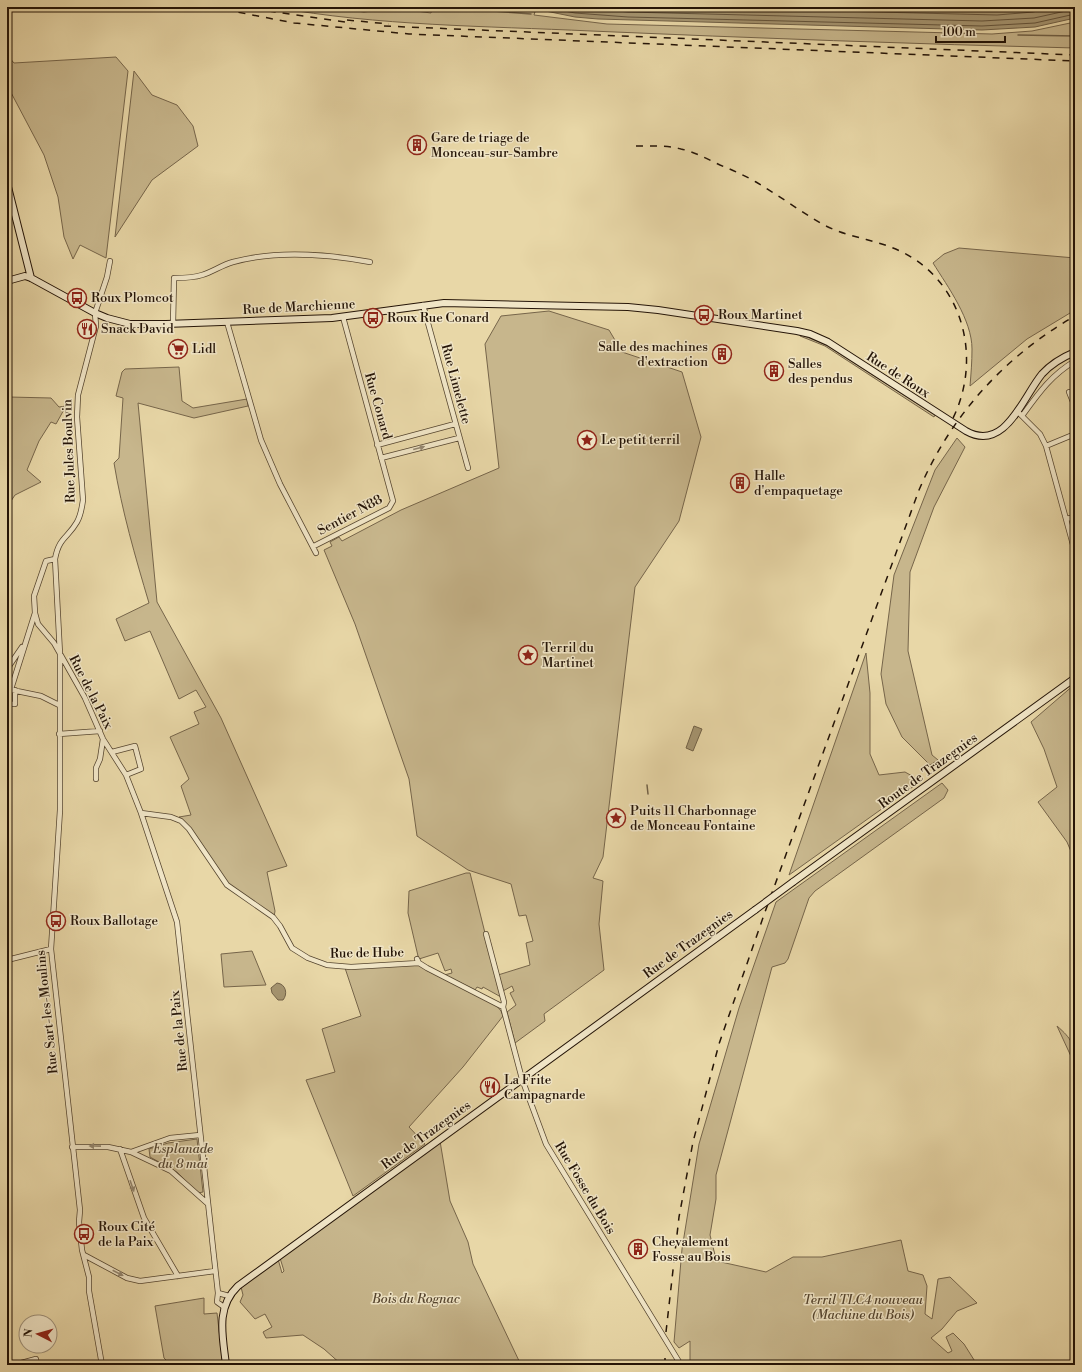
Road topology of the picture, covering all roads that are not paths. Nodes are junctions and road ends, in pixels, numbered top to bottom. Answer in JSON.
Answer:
{"nodes":[{"id":1,"x":7,"y":183,"type":"edge"},
{"id":2,"x":110,"y":261,"type":"dead end"},
{"id":3,"x":370,"y":262,"type":"dead end"},
{"id":4,"x":32,"y":278,"type":"junction"},
{"id":5,"x":7,"y":281,"type":"edge"},
{"id":6,"x":423,"y":305,"type":"junction"},
{"id":7,"x":626,"y":307,"type":"joint"},
{"id":8,"x":95,"y":313,"type":"junction"},
{"id":9,"x":343,"y":317,"type":"junction"},
{"id":10,"x":227,"y":322,"type":"junction"},
{"id":11,"x":173,"y":324,"type":"junction"},
{"id":12,"x":1075,"y":352,"type":"edge"},
{"id":13,"x":1075,"y":361,"type":"edge"},
{"id":14,"x":1069,"y":392,"type":"dead end"},
{"id":15,"x":1075,"y":407,"type":"edge"},
{"id":16,"x":1017,"y":411,"type":"junction"},
{"id":17,"x":1022,"y":416,"type":"junction"},
{"id":18,"x":456,"y":424,"type":"junction"},
{"id":19,"x":1075,"y":434,"type":"edge"},
{"id":20,"x":459,"y":438,"type":"junction"},
{"id":21,"x":377,"y":445,"type":"junction"},
{"id":22,"x":1046,"y":446,"type":"junction"},
{"id":23,"x":381,"y":458,"type":"junction"},
{"id":24,"x":468,"y":468,"type":"dead end"},
{"id":25,"x":393,"y":501,"type":"joint"},
{"id":26,"x":1075,"y":517,"type":"edge"},
{"id":27,"x":1066,"y":519,"type":"junction"},
{"id":28,"x":1074,"y":541,"type":"edge"},
{"id":29,"x":314,"y":546,"type":"junction"},
{"id":30,"x":1075,"y":552,"type":"edge"},
{"id":31,"x":316,"y":554,"type":"dead end"},
{"id":32,"x":55,"y":559,"type":"junction"},
{"id":33,"x":34,"y":613,"type":"junction"},
{"id":34,"x":24,"y":644,"type":"junction"},
{"id":35,"x":60,"y":654,"type":"junction"},
{"id":36,"x":7,"y":669,"type":"edge"},
{"id":37,"x":1075,"y":678,"type":"edge"},
{"id":38,"x":11,"y":689,"type":"edge"},
{"id":39,"x":7,"y":704,"type":"edge"},
{"id":40,"x":59,"y":705,"type":"junction"},
{"id":41,"x":100,"y":731,"type":"junction"},
{"id":42,"x":59,"y":734,"type":"junction"},
{"id":43,"x":103,"y":739,"type":"junction"},
{"id":44,"x":112,"y":752,"type":"junction"},
{"id":45,"x":126,"y":775,"type":"junction"},
{"id":46,"x":96,"y":779,"type":"dead end"},
{"id":47,"x":141,"y":814,"type":"junction"},
{"id":48,"x":793,"y":882,"type":"joint"},
{"id":49,"x":486,"y":934,"type":"dead end"},
{"id":50,"x":51,"y":949,"type":"junction"},
{"id":51,"x":7,"y":960,"type":"edge"},
{"id":52,"x":503,"y":1008,"type":"junction"},
{"id":53,"x":522,"y":1078,"type":"junction"},
{"id":54,"x":200,"y":1135,"type":"junction"},
{"id":55,"x":72,"y":1147,"type":"junction"},
{"id":56,"x":120,"y":1149,"type":"junction"},
{"id":57,"x":131,"y":1152,"type":"junction"},
{"id":58,"x":207,"y":1203,"type":"junction"},
{"id":59,"x":84,"y":1255,"type":"junction"},
{"id":60,"x":215,"y":1271,"type":"junction"},
{"id":61,"x":178,"y":1276,"type":"junction"},
{"id":62,"x":218,"y":1293,"type":"junction"},
{"id":63,"x":229,"y":1296,"type":"junction"},
{"id":64,"x":224,"y":1307,"type":"junction"},
{"id":65,"x":14,"y":1365,"type":"edge"},
{"id":66,"x":38,"y":1365,"type":"edge"},
{"id":67,"x":102,"y":1365,"type":"edge"},
{"id":68,"x":226,"y":1365,"type":"edge"},
{"id":69,"x":681,"y":1365,"type":"edge"}],
"edges":[{"from":1,"to":4,"type":"main road"},
{"from":2,"to":8,"type":"street","name":"Rue Jules Boulvin"},
{"from":3,"to":11,"type":"street"},
{"from":4,"to":5,"type":"main road"},
{"from":4,"to":8,"type":"main road","name":"Rue de Marchienne"},
{"from":6,"to":7,"type":"main road","name":"Rue de Marchienne"},
{"from":6,"to":9,"type":"main road","name":"Rue de Marchienne"},
{"from":6,"to":18,"type":"street","name":"Rue Limelette"},
{"from":7,"to":16,"type":"main road","name":"Rue de Roux"},
{"from":8,"to":11,"type":"main road","name":"Rue de Marchienne"},
{"from":8,"to":32,"type":"street","name":"Rue Jules Boulvin"},
{"from":9,"to":10,"type":"main road","name":"Rue de Marchienne"},
{"from":9,"to":21,"type":"street","name":"Rue Conard"},
{"from":10,"to":11,"type":"main road","name":"Rue de Marchienne"},
{"from":10,"to":29,"type":"street"},
{"from":12,"to":16,"type":"main road","name":"Rue de Roux"},
{"from":13,"to":17,"type":"street"},
{"from":14,"to":15,"type":"street"},
{"from":16,"to":17,"type":"street"},
{"from":17,"to":22,"type":"street"},
{"from":18,"to":20,"type":"street","name":"Rue Limelette"},
{"from":18,"to":21,"type":"street"},
{"from":19,"to":22,"type":"street"},
{"from":23,"to":20,"type":"street","one_way":true},
{"from":20,"to":24,"type":"street","name":"Rue Limelette"},
{"from":21,"to":23,"type":"street","name":"Rue Conard"},
{"from":22,"to":27,"type":"street"},
{"from":23,"to":25,"type":"street","name":"Rue Conard"},
{"from":25,"to":29,"type":"street","name":"Sentier N88"},
{"from":26,"to":27,"type":"street"},
{"from":27,"to":28,"type":"street"},
{"from":28,"to":30,"type":"street"},
{"from":29,"to":31,"type":"street"},
{"from":32,"to":33,"type":"street"},
{"from":32,"to":35,"type":"street","name":"Rue Jules Boulvin"},
{"from":33,"to":34,"type":"street"},
{"from":33,"to":35,"type":"street","name":"Rue de la Paix"},
{"from":34,"to":36,"type":"street"},
{"from":34,"to":38,"type":"street"},
{"from":35,"to":40,"type":"street","name":"Rue Sart-les-Moulins"},
{"from":35,"to":41,"type":"street","name":"Rue de la Paix"},
{"from":37,"to":48,"type":"main road","name":"Route de Trazegnies"},
{"from":38,"to":39,"type":"street"},
{"from":38,"to":40,"type":"street"},
{"from":40,"to":42,"type":"street","name":"Rue Sart-les-Moulins"},
{"from":41,"to":42,"type":"street"},
{"from":41,"to":43,"type":"street","name":"Rue de la Paix"},
{"from":42,"to":50,"type":"street","name":"Rue Sart-les-Moulins"},
{"from":43,"to":44,"type":"street","name":"Rue de la Paix"},
{"from":43,"to":46,"type":"street","name":"Rue de la Paix"},
{"from":44,"to":45,"type":"street","name":"Rue de la Paix"},
{"from":44,"to":45,"type":"street"},
{"from":45,"to":47,"type":"street","name":"Rue de la Paix"},
{"from":47,"to":52,"type":"street","name":"Rue de Hube"},
{"from":47,"to":54,"type":"street","name":"Rue de la Paix"},
{"from":48,"to":53,"type":"main road","name":"Rue de Trazegnies","bridge":true},
{"from":49,"to":52,"type":"street","name":"Rue Fosse du Bois"},
{"from":50,"to":51,"type":"street"},
{"from":50,"to":55,"type":"street","name":"Rue Sart-les-Moulins"},
{"from":52,"to":53,"type":"street","name":"Rue Fosse du Bois"},
{"from":53,"to":63,"type":"main road","name":"Rue de Trazegnies"},
{"from":53,"to":69,"type":"street","name":"Rue Fosse du Bois"},
{"from":54,"to":57,"type":"street"},
{"from":54,"to":58,"type":"street","name":"Rue de la Paix"},
{"from":56,"to":55,"type":"street","one_way":true},
{"from":55,"to":59,"type":"street","name":"Rue Sart-les-Moulins"},
{"from":56,"to":57,"type":"street"},
{"from":56,"to":61,"type":"street","one_way":true},
{"from":57,"to":58,"type":"street"},
{"from":58,"to":60,"type":"street","name":"Rue de la Paix"},
{"from":59,"to":61,"type":"street","one_way":true},
{"from":59,"to":67,"type":"street","name":"Rue Sart-les-Moulins"},
{"from":60,"to":61,"type":"street"},
{"from":60,"to":62,"type":"street","name":"Rue de la Paix"},
{"from":62,"to":63,"type":"street"},
{"from":62,"to":64,"type":"street","name":"Rue de la Paix"},
{"from":63,"to":64,"type":"main road","name":"Rue de Trazegnies"},
{"from":64,"to":68,"type":"main road","name":"Rue de Trazegnies"},
{"from":65,"to":66,"type":"street"}]}
